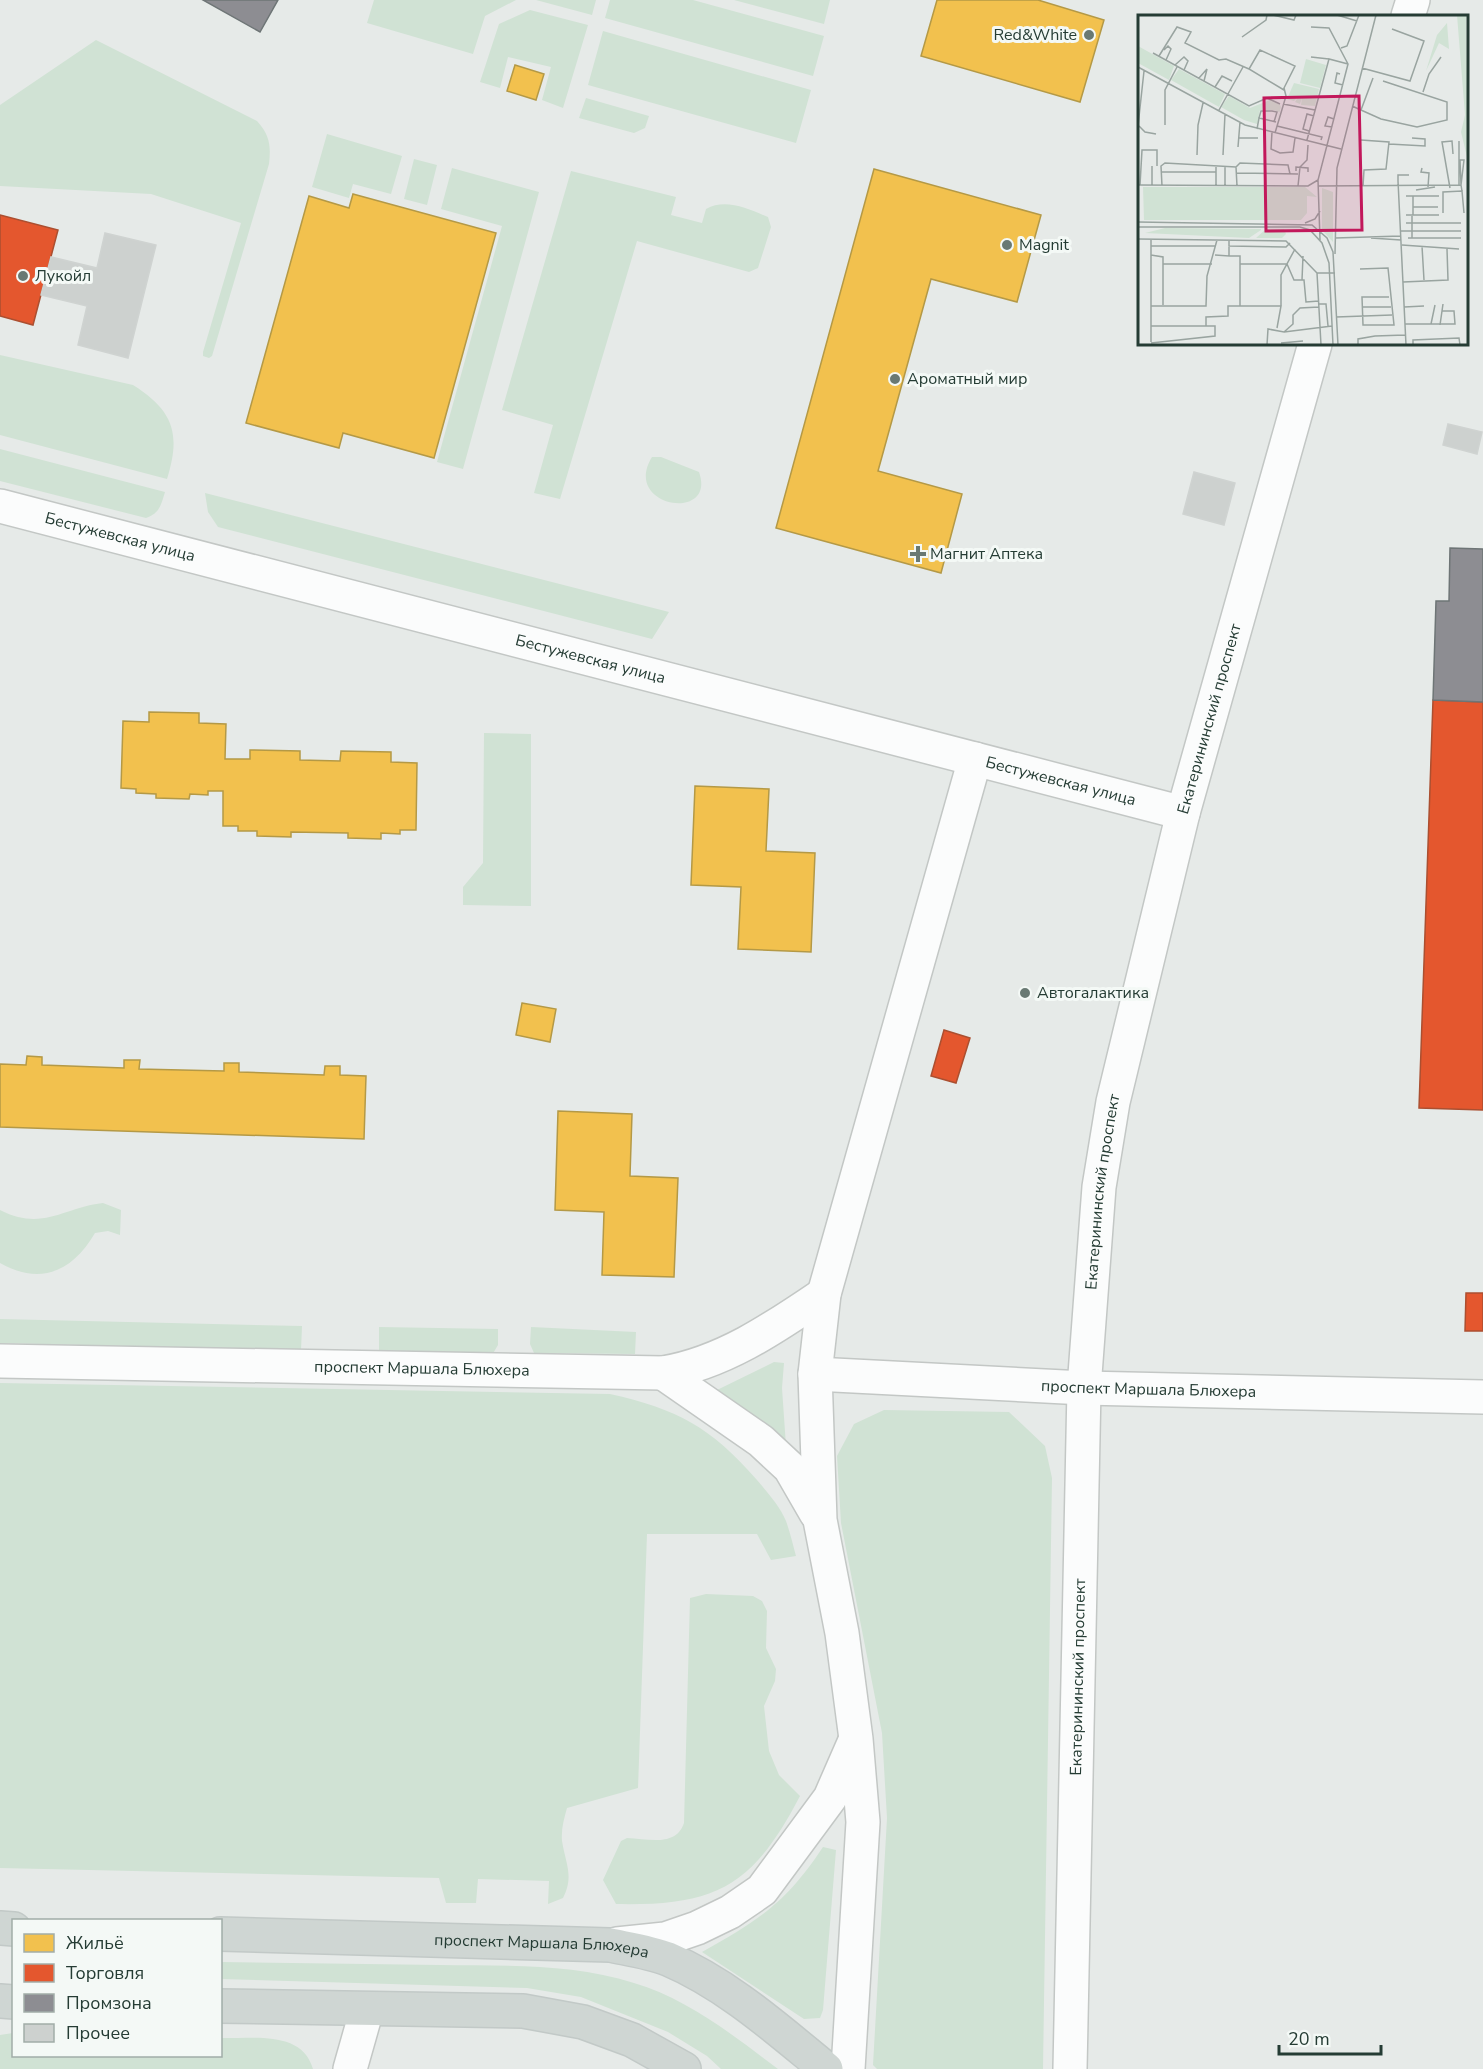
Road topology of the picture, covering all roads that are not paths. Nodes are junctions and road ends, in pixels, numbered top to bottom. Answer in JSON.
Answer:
{"nodes":[{"id":1,"x":1413,"y":0,"type":"edge"},
{"id":2,"x":1408,"y":15,"type":"edge"},
{"id":3,"x":1315,"y":345,"type":"edge"},
{"id":4,"x":0,"y":506,"type":"edge"},
{"id":5,"x":975,"y":759,"type":"junction"},
{"id":6,"x":1183,"y":813,"type":"junction"},
{"id":7,"x":824,"y":1294,"type":"junction"},
{"id":8,"x":0,"y":1361,"type":"edge"},
{"id":9,"x":663,"y":1373,"type":"junction"},
{"id":10,"x":815,"y":1374,"type":"junction"},
{"id":11,"x":1084,"y":1388,"type":"junction"},
{"id":12,"x":1483,"y":1397,"type":"edge"},
{"id":13,"x":820,"y":1520,"type":"junction"},
{"id":14,"x":856,"y":1739,"type":"junction"},
{"id":15,"x":222,"y":1934,"type":"edge"},
{"id":16,"x":610,"y":1945,"type":"junction"},
{"id":17,"x":222,"y":2006,"type":"edge"},
{"id":18,"x":367,"y":2009,"type":"junction"},
{"id":19,"x":350,"y":2069,"type":"edge"},
{"id":20,"x":684,"y":2069,"type":"edge"},
{"id":21,"x":826,"y":2069,"type":"edge"},
{"id":22,"x":848,"y":2069,"type":"edge"},
{"id":23,"x":1070,"y":2069,"type":"edge"}],
"edges":[{"from":1,"to":2,"type":"street"},
{"from":3,"to":6,"type":"street","name":"Екатерининский проспект"},
{"from":4,"to":5,"type":"street","name":"Бестужевская улица"},
{"from":5,"to":6,"type":"street","name":"Бестужевская улица"},
{"from":5,"to":7,"type":"street"},
{"from":6,"to":11,"type":"street","name":"Екатерининский проспект"},
{"from":7,"to":9,"type":"street","name":"проспект Маршала Блюхера"},
{"from":7,"to":10,"type":"street"},
{"from":8,"to":9,"type":"street","name":"проспект Маршала Блюхера"},
{"from":9,"to":13,"type":"street"},
{"from":10,"to":11,"type":"street","name":"проспект Маршала Блюхера"},
{"from":10,"to":13,"type":"street"},
{"from":11,"to":12,"type":"street","name":"проспект Маршала Блюхера"},
{"from":11,"to":23,"type":"street","name":"Екатерининский проспект"},
{"from":13,"to":14,"type":"street"},
{"from":14,"to":16,"type":"street"},
{"from":14,"to":22,"type":"street"},
{"from":15,"to":16,"type":"main road","name":"проспект Маршала Блюхера"},
{"from":16,"to":21,"type":"main road","name":"проспект Маршала Блюхера"},
{"from":17,"to":18,"type":"main road"},
{"from":18,"to":19,"type":"street"},
{"from":18,"to":20,"type":"main road"}]}
